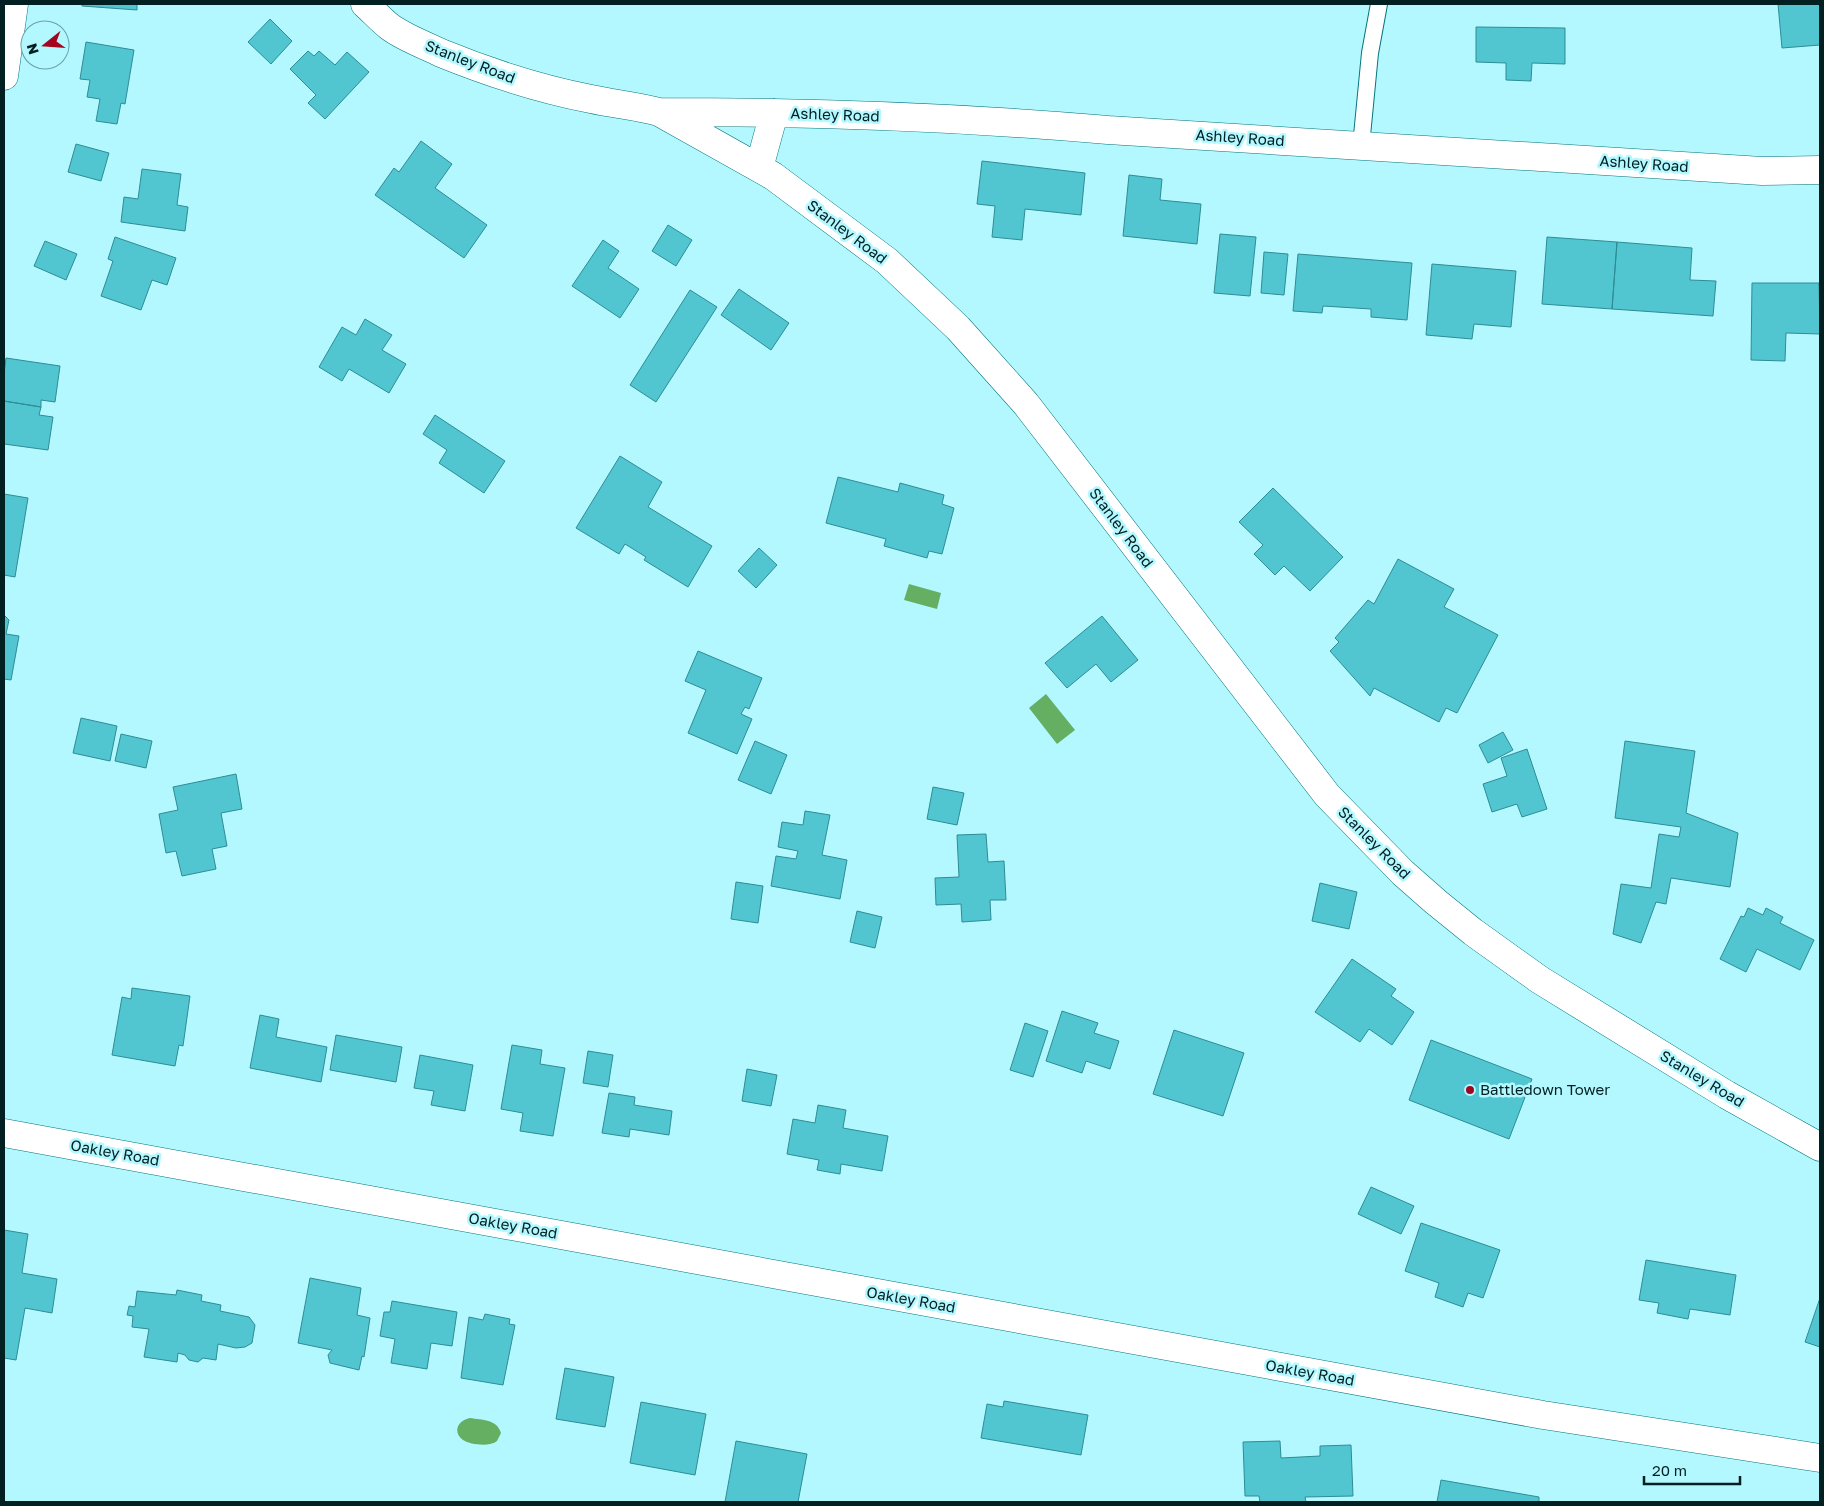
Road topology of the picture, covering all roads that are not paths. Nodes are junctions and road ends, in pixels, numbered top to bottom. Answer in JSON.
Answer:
{"nodes":[{"id":1,"x":14,"y":4,"type":"edge"},
{"id":2,"x":364,"y":4,"type":"edge"},
{"id":3,"x":1379,"y":4,"type":"edge"},
{"id":4,"x":4,"y":76,"type":"edge"},
{"id":5,"x":659,"y":112,"type":"junction"},
{"id":6,"x":774,"y":113,"type":"junction"},
{"id":7,"x":1361,"y":146,"type":"junction"},
{"id":8,"x":759,"y":168,"type":"junction"},
{"id":9,"x":1820,"y":170,"type":"edge"},
{"id":10,"x":4,"y":1133,"type":"edge"},
{"id":11,"x":1820,"y":1147,"type":"edge"},
{"id":12,"x":1820,"y":1458,"type":"edge"}],
"edges":[{"from":1,"to":4,"type":"street"},
{"from":2,"to":5,"type":"street","name":"Stanley Road"},
{"from":3,"to":7,"type":"lane"},
{"from":5,"to":6,"type":"street","name":"Ashley Road"},
{"from":5,"to":8,"type":"street","name":"Stanley Road"},
{"from":6,"to":7,"type":"street","name":"Ashley Road"},
{"from":6,"to":8,"type":"street"},
{"from":7,"to":9,"type":"street","name":"Ashley Road"},
{"from":8,"to":11,"type":"street","name":"Stanley Road"},
{"from":10,"to":12,"type":"street","name":"Oakley Road"}]}
